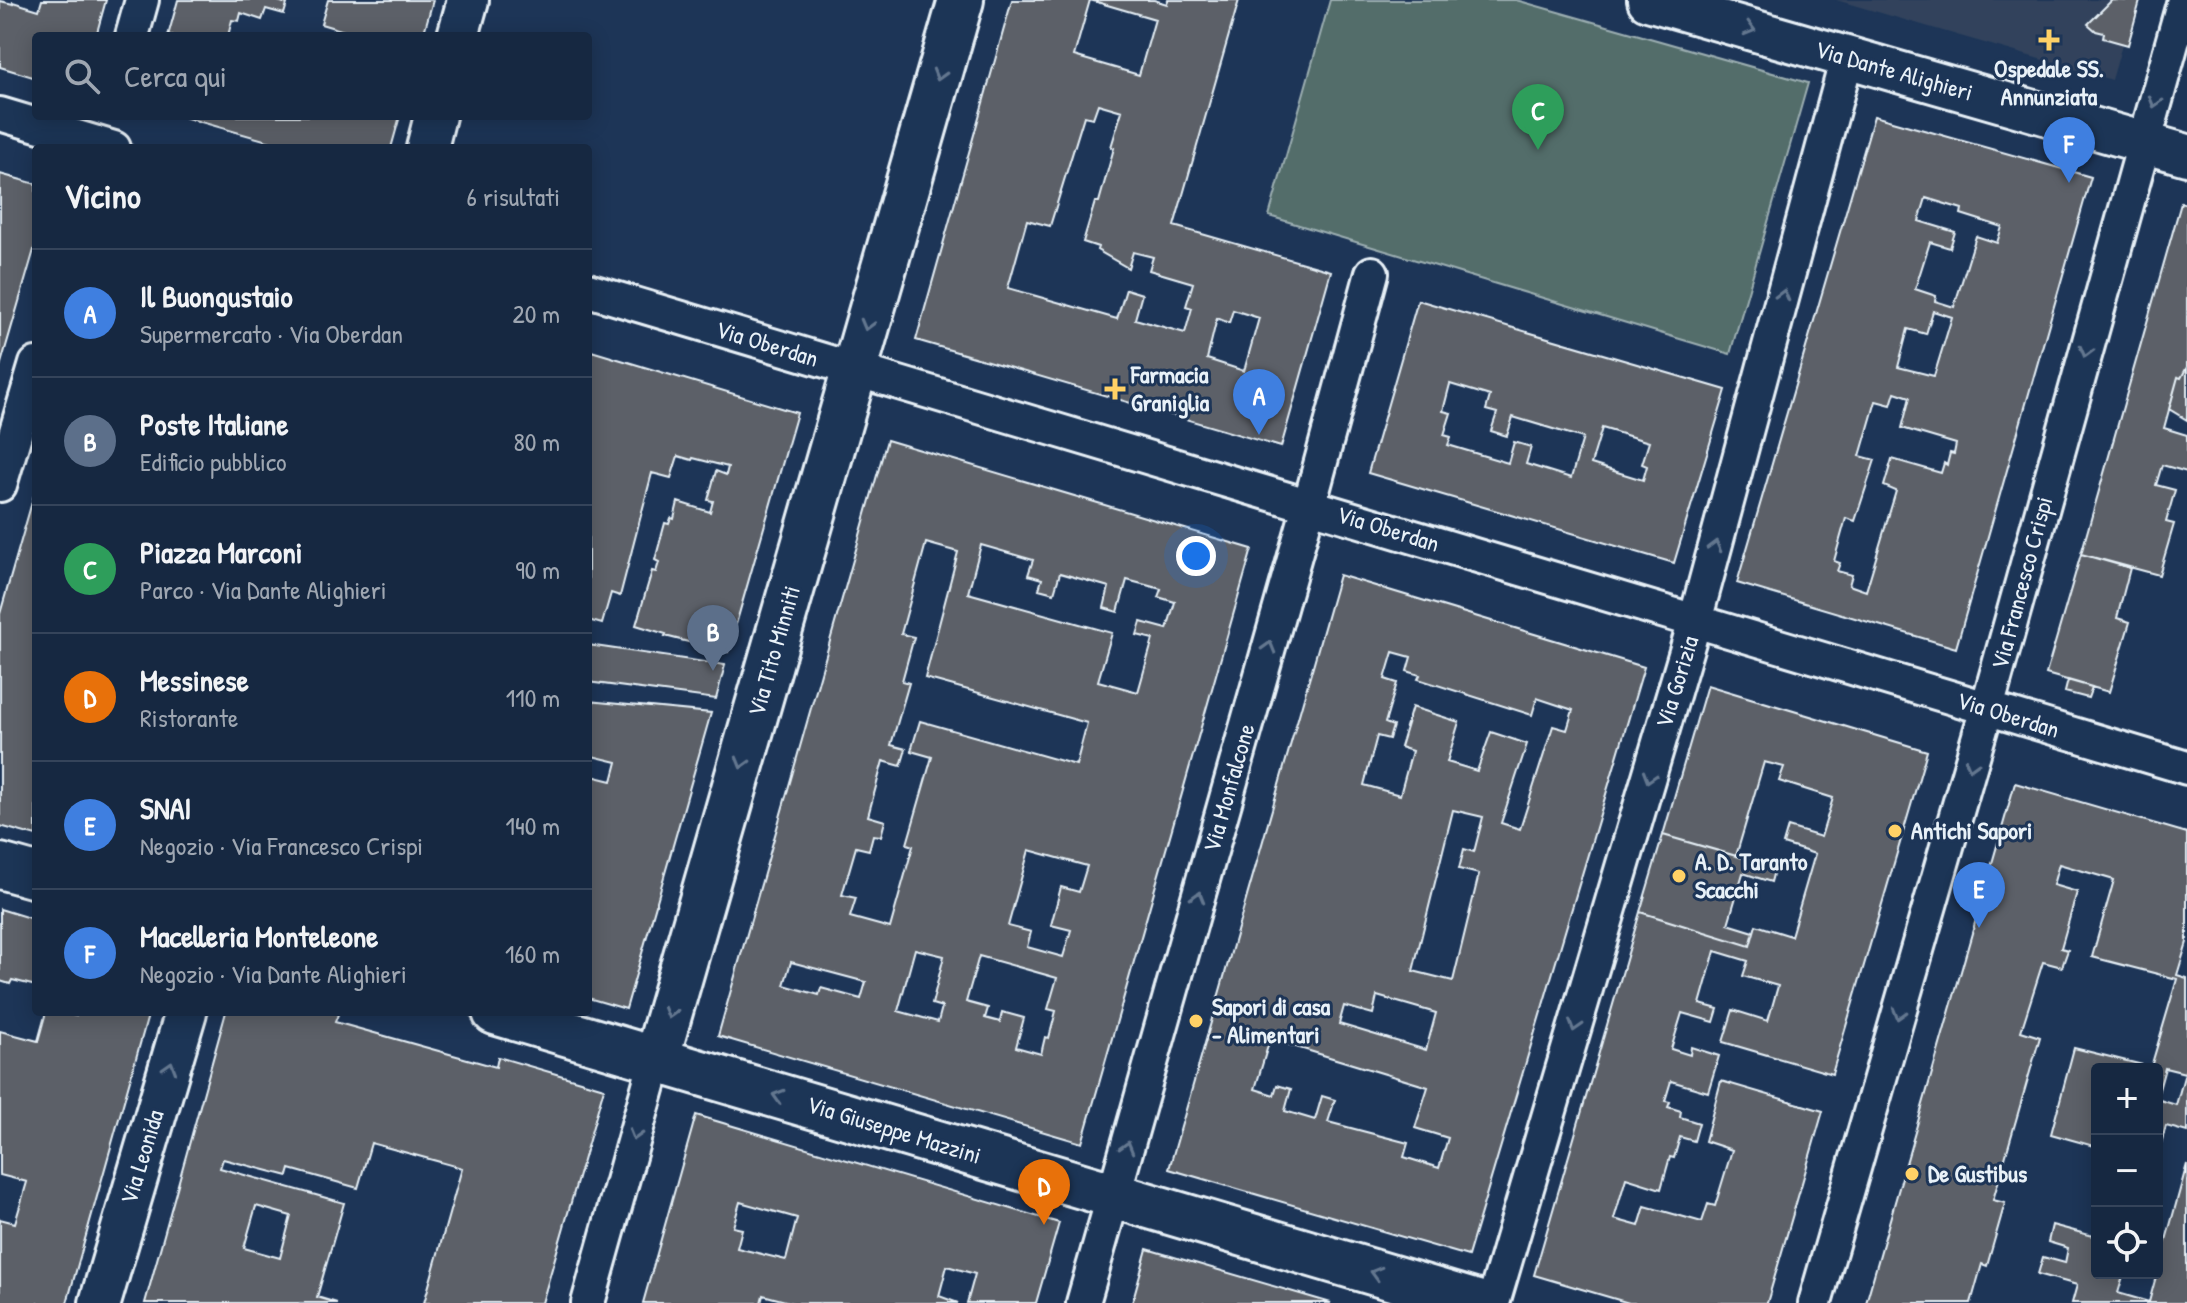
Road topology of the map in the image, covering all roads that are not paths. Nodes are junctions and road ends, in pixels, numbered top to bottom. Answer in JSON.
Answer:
{"nodes":[{"id":1,"x":142,"y":0,"type":"edge"},
{"id":2,"x":468,"y":0,"type":"edge"},
{"id":3,"x":961,"y":0,"type":"edge"},
{"id":4,"x":1648,"y":0,"type":"edge"},
{"id":5,"x":2184,"y":0,"type":"edge"},
{"id":6,"x":133,"y":32,"type":"edge"},
{"id":7,"x":459,"y":32,"type":"edge"},
{"id":8,"x":1847,"y":58,"type":"junction"},
{"id":9,"x":0,"y":114,"type":"edge"},
{"id":10,"x":434,"y":120,"type":"edge"},
{"id":11,"x":106,"y":139,"type":"edge"},
{"id":12,"x":2143,"y":143,"type":"junction"},
{"id":13,"x":428,"y":144,"type":"edge"},
{"id":14,"x":2187,"y":155,"type":"edge"},
{"id":15,"x":1372,"y":273,"type":"dead end"},
{"id":16,"x":592,"y":291,"type":"edge"},
{"id":17,"x":855,"y":370,"type":"junction"},
{"id":18,"x":32,"y":377,"type":"edge"},
{"id":19,"x":0,"y":485,"type":"edge"},
{"id":20,"x":1309,"y":506,"type":"junction"},
{"id":21,"x":1695,"y":621,"type":"junction"},
{"id":22,"x":1987,"y":708,"type":"junction"},
{"id":23,"x":2187,"y":768,"type":"edge"},
{"id":24,"x":0,"y":866,"type":"edge"},
{"id":25,"x":32,"y":875,"type":"edge"},
{"id":26,"x":185,"y":1016,"type":"edge"},
{"id":27,"x":508,"y":1016,"type":"edge"},
{"id":28,"x":656,"y":1060,"type":"junction"},
{"id":29,"x":1114,"y":1195,"type":"junction"},
{"id":30,"x":100,"y":1303,"type":"edge"},
{"id":31,"x":588,"y":1303,"type":"edge"},
{"id":32,"x":1083,"y":1303,"type":"edge"},
{"id":33,"x":1477,"y":1303,"type":"edge"},
{"id":34,"x":1493,"y":1303,"type":"edge"},
{"id":35,"x":1815,"y":1303,"type":"edge"}],
"edges":[{"from":1,"to":6,"type":"street"},
{"from":2,"to":7,"type":"street"},
{"from":3,"to":17,"type":"main road","name":"Via Tito Minniti","one_way":true},
{"from":4,"to":8,"type":"street","name":"Via Dante Alighieri","one_way":true},
{"from":5,"to":12,"type":"street","name":"Via Francesco Crispi","one_way":true},
{"from":8,"to":12,"type":"street","name":"Via Dante Alighieri"},
{"from":21,"to":8,"type":"street","name":"Via Gorizia","one_way":true},
{"from":9,"to":11,"type":"street"},
{"from":10,"to":13,"type":"street"},
{"from":12,"to":14,"type":"street","name":"Via Dante Alighieri"},
{"from":12,"to":22,"type":"street","name":"Via Francesco Crispi","one_way":true},
{"from":15,"to":20,"type":"street","name":"Via Monfalcone"},
{"from":16,"to":17,"type":"street","name":"Via Oberdan"},
{"from":17,"to":20,"type":"street","name":"Via Oberdan"},
{"from":17,"to":28,"type":"main road","name":"Via Tito Minniti","one_way":true},
{"from":18,"to":19,"type":"street"},
{"from":20,"to":21,"type":"street","name":"Via Oberdan"},
{"from":29,"to":20,"type":"street","name":"Via Monfalcone","one_way":true},
{"from":21,"to":22,"type":"street","name":"Via Oberdan"},
{"from":21,"to":34,"type":"street","name":"Via Gorizia","one_way":true},
{"from":22,"to":23,"type":"street","name":"Via Oberdan"},
{"from":22,"to":35,"type":"street","name":"Via Francesco Crispi","one_way":true},
{"from":24,"to":25,"type":"main road"},
{"from":30,"to":26,"type":"street","name":"Via Leonida","one_way":true},
{"from":27,"to":28,"type":"main road","name":"Via Giuseppe Mazzini"},
{"from":29,"to":28,"type":"main road","name":"Via Giuseppe Mazzini","one_way":true},
{"from":28,"to":31,"type":"street","name":"Via Tito Minniti","one_way":true},
{"from":29,"to":32,"type":"street","name":"Via Monfalcone"},
{"from":33,"to":29,"type":"main road","name":"Via Giuseppe Mazzini","one_way":true}]}
